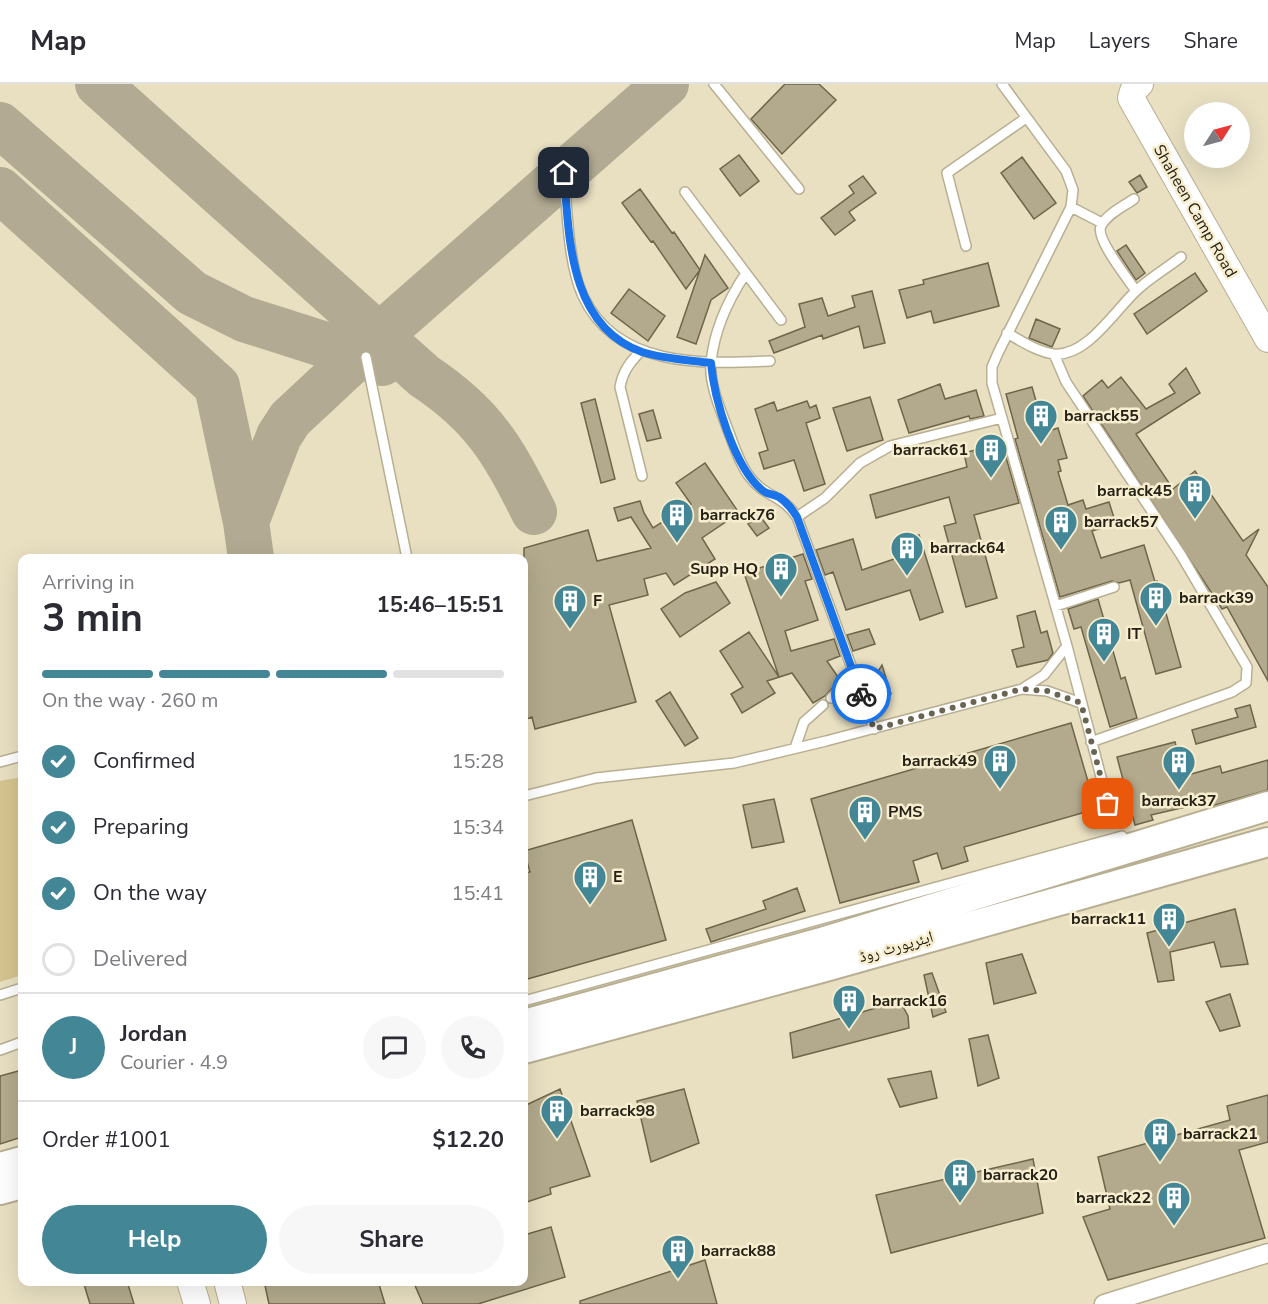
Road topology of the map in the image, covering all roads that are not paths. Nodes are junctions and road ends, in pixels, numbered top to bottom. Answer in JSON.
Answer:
{"nodes":[{"id":1,"x":714,"y":84,"type":"edge"},
{"id":2,"x":1002,"y":84,"type":"edge"},
{"id":3,"x":1157,"y":84,"type":"edge"},
{"id":4,"x":1135,"y":91,"type":"edge"},
{"id":5,"x":1026,"y":118,"type":"junction"},
{"id":6,"x":564,"y":173,"type":"dead end"},
{"id":7,"x":799,"y":189,"type":"dead end"},
{"id":8,"x":686,"y":192,"type":"dead end"},
{"id":9,"x":1134,"y":199,"type":"dead end"},
{"id":10,"x":1071,"y":207,"type":"junction"},
{"id":11,"x":1102,"y":223,"type":"junction"},
{"id":12,"x":966,"y":246,"type":"dead end"},
{"id":13,"x":1181,"y":257,"type":"dead end"},
{"id":14,"x":746,"y":273,"type":"junction"},
{"id":15,"x":1136,"y":291,"type":"junction"},
{"id":16,"x":781,"y":320,"type":"dead end"},
{"id":17,"x":1007,"y":333,"type":"junction"},
{"id":18,"x":1268,"y":339,"type":"edge"},
{"id":19,"x":641,"y":351,"type":"junction"},
{"id":20,"x":1054,"y":354,"type":"junction"},
{"id":21,"x":366,"y":357,"type":"dead end"},
{"id":22,"x":770,"y":361,"type":"dead end"},
{"id":23,"x":711,"y":363,"type":"junction"},
{"id":24,"x":1002,"y":418,"type":"junction"},
{"id":25,"x":642,"y":476,"type":"dead end"},
{"id":26,"x":797,"y":517,"type":"junction"},
{"id":27,"x":406,"y":554,"type":"edge"},
{"id":28,"x":1114,"y":587,"type":"dead end"},
{"id":29,"x":1056,"y":606,"type":"junction"},
{"id":30,"x":1067,"y":646,"type":"junction"},
{"id":31,"x":854,"y":676,"type":"junction"},
{"id":32,"x":1022,"y":689,"type":"junction"},
{"id":33,"x":831,"y":698,"type":"dead end"},
{"id":34,"x":1081,"y":703,"type":"junction"},
{"id":35,"x":823,"y":705,"type":"dead end"},
{"id":36,"x":874,"y":729,"type":"junction"},
{"id":37,"x":1091,"y":742,"type":"junction"},
{"id":38,"x":795,"y":748,"type":"junction"},
{"id":39,"x":18,"y":757,"type":"edge"},
{"id":40,"x":0,"y":762,"type":"edge"},
{"id":41,"x":528,"y":795,"type":"edge"},
{"id":42,"x":1108,"y":804,"type":"dead end"},
{"id":43,"x":1268,"y":806,"type":"edge"},
{"id":44,"x":1122,"y":836,"type":"dead end"},
{"id":45,"x":1268,"y":842,"type":"edge"},
{"id":46,"x":18,"y":989,"type":"edge"},
{"id":47,"x":0,"y":995,"type":"edge"},
{"id":48,"x":528,"y":999,"type":"edge"},
{"id":49,"x":528,"y":1023,"type":"edge"},
{"id":50,"x":18,"y":1043,"type":"edge"},
{"id":51,"x":528,"y":1048,"type":"edge"},
{"id":52,"x":0,"y":1050,"type":"edge"},
{"id":53,"x":18,"y":1162,"type":"edge"},
{"id":54,"x":0,"y":1167,"type":"edge"},
{"id":55,"x":18,"y":1185,"type":"edge"},
{"id":56,"x":0,"y":1190,"type":"edge"},
{"id":57,"x":1268,"y":1253,"type":"edge"},
{"id":58,"x":192,"y":1286,"type":"edge"},
{"id":59,"x":228,"y":1286,"type":"edge"},
{"id":60,"x":197,"y":1304,"type":"edge"},
{"id":61,"x":233,"y":1304,"type":"edge"},
{"id":62,"x":1104,"y":1304,"type":"edge"}],
"edges":[{"from":1,"to":7,"type":"lane"},
{"from":2,"to":5,"type":"lane"},
{"from":3,"to":4,"type":"street"},
{"from":4,"to":18,"type":"street","name":"Shaheen Camp Road"},
{"from":5,"to":10,"type":"lane"},
{"from":5,"to":12,"type":"lane"},
{"from":6,"to":19,"type":"lane"},
{"from":8,"to":14,"type":"lane"},
{"from":9,"to":11,"type":"lane"},
{"from":10,"to":11,"type":"lane"},
{"from":10,"to":17,"type":"lane"},
{"from":11,"to":15,"type":"lane"},
{"from":13,"to":15,"type":"lane"},
{"from":14,"to":16,"type":"lane"},
{"from":14,"to":23,"type":"lane"},
{"from":15,"to":20,"type":"lane"},
{"from":17,"to":20,"type":"lane"},
{"from":17,"to":24,"type":"lane"},
{"from":19,"to":23,"type":"lane"},
{"from":19,"to":25,"type":"lane"},
{"from":20,"to":37,"type":"lane"},
{"from":21,"to":27,"type":"lane"},
{"from":22,"to":23,"type":"lane"},
{"from":23,"to":26,"type":"lane"},
{"from":24,"to":26,"type":"lane"},
{"from":24,"to":29,"type":"lane"},
{"from":26,"to":31,"type":"lane"},
{"from":28,"to":29,"type":"lane"},
{"from":29,"to":30,"type":"lane"},
{"from":30,"to":32,"type":"lane"},
{"from":30,"to":34,"type":"lane"},
{"from":31,"to":33,"type":"lane"},
{"from":31,"to":36,"type":"lane"},
{"from":32,"to":34,"type":"lane"},
{"from":32,"to":36,"type":"lane"},
{"from":34,"to":37,"type":"lane"},
{"from":35,"to":38,"type":"lane"},
{"from":36,"to":38,"type":"lane"},
{"from":37,"to":42,"type":"lane"},
{"from":38,"to":41,"type":"lane"},
{"from":39,"to":40,"type":"lane"},
{"from":43,"to":49,"type":"main road"},
{"from":44,"to":48,"type":"lane"},
{"from":45,"to":51,"type":"main road","name":"ایئرپورٹ روڈ"},
{"from":46,"to":47,"type":"lane"},
{"from":50,"to":52,"type":"lane"},
{"from":53,"to":54,"type":"main road"},
{"from":55,"to":56,"type":"main road"},
{"from":57,"to":62,"type":"street"},
{"from":58,"to":60,"type":"street"},
{"from":59,"to":61,"type":"street"}]}
